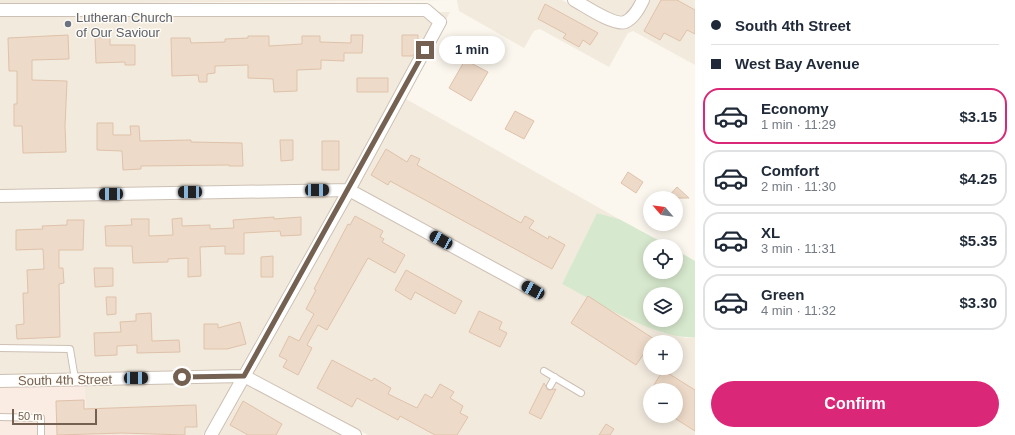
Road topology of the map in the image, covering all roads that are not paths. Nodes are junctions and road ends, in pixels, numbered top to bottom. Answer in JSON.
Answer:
{"nodes":[{"id":1,"x":574,"y":0,"type":"edge"},
{"id":2,"x":643,"y":0,"type":"edge"},
{"id":3,"x":0,"y":10,"type":"edge"},
{"id":4,"x":349,"y":190,"type":"junction"},
{"id":5,"x":0,"y":196,"type":"edge"},
{"id":6,"x":533,"y":290,"type":"dead end"},
{"id":7,"x":0,"y":348,"type":"edge"},
{"id":8,"x":544,"y":371,"type":"dead end"},
{"id":9,"x":244,"y":376,"type":"junction"},
{"id":10,"x":555,"y":377,"type":"junction"},
{"id":11,"x":75,"y":379,"type":"junction"},
{"id":12,"x":0,"y":381,"type":"edge"},
{"id":13,"x":550,"y":386,"type":"dead end"},
{"id":14,"x":581,"y":393,"type":"dead end"},
{"id":15,"x":0,"y":417,"type":"edge"},
{"id":16,"x":41,"y":435,"type":"edge"},
{"id":17,"x":211,"y":435,"type":"edge"},
{"id":18,"x":355,"y":435,"type":"edge"}],
"edges":[{"from":1,"to":2,"type":"street"},
{"from":3,"to":4,"type":"street"},
{"from":4,"to":5,"type":"street"},
{"from":4,"to":6,"type":"street"},
{"from":4,"to":9,"type":"street"},
{"from":7,"to":11,"type":"lane"},
{"from":8,"to":10,"type":"lane"},
{"from":9,"to":11,"type":"street","name":"South 4th Street"},
{"from":9,"to":17,"type":"street"},
{"from":9,"to":18,"type":"street","name":"South 4th Street"},
{"from":10,"to":13,"type":"lane"},
{"from":10,"to":14,"type":"lane"},
{"from":11,"to":12,"type":"street","name":"South 4th Street"},
{"from":15,"to":16,"type":"lane"}]}
